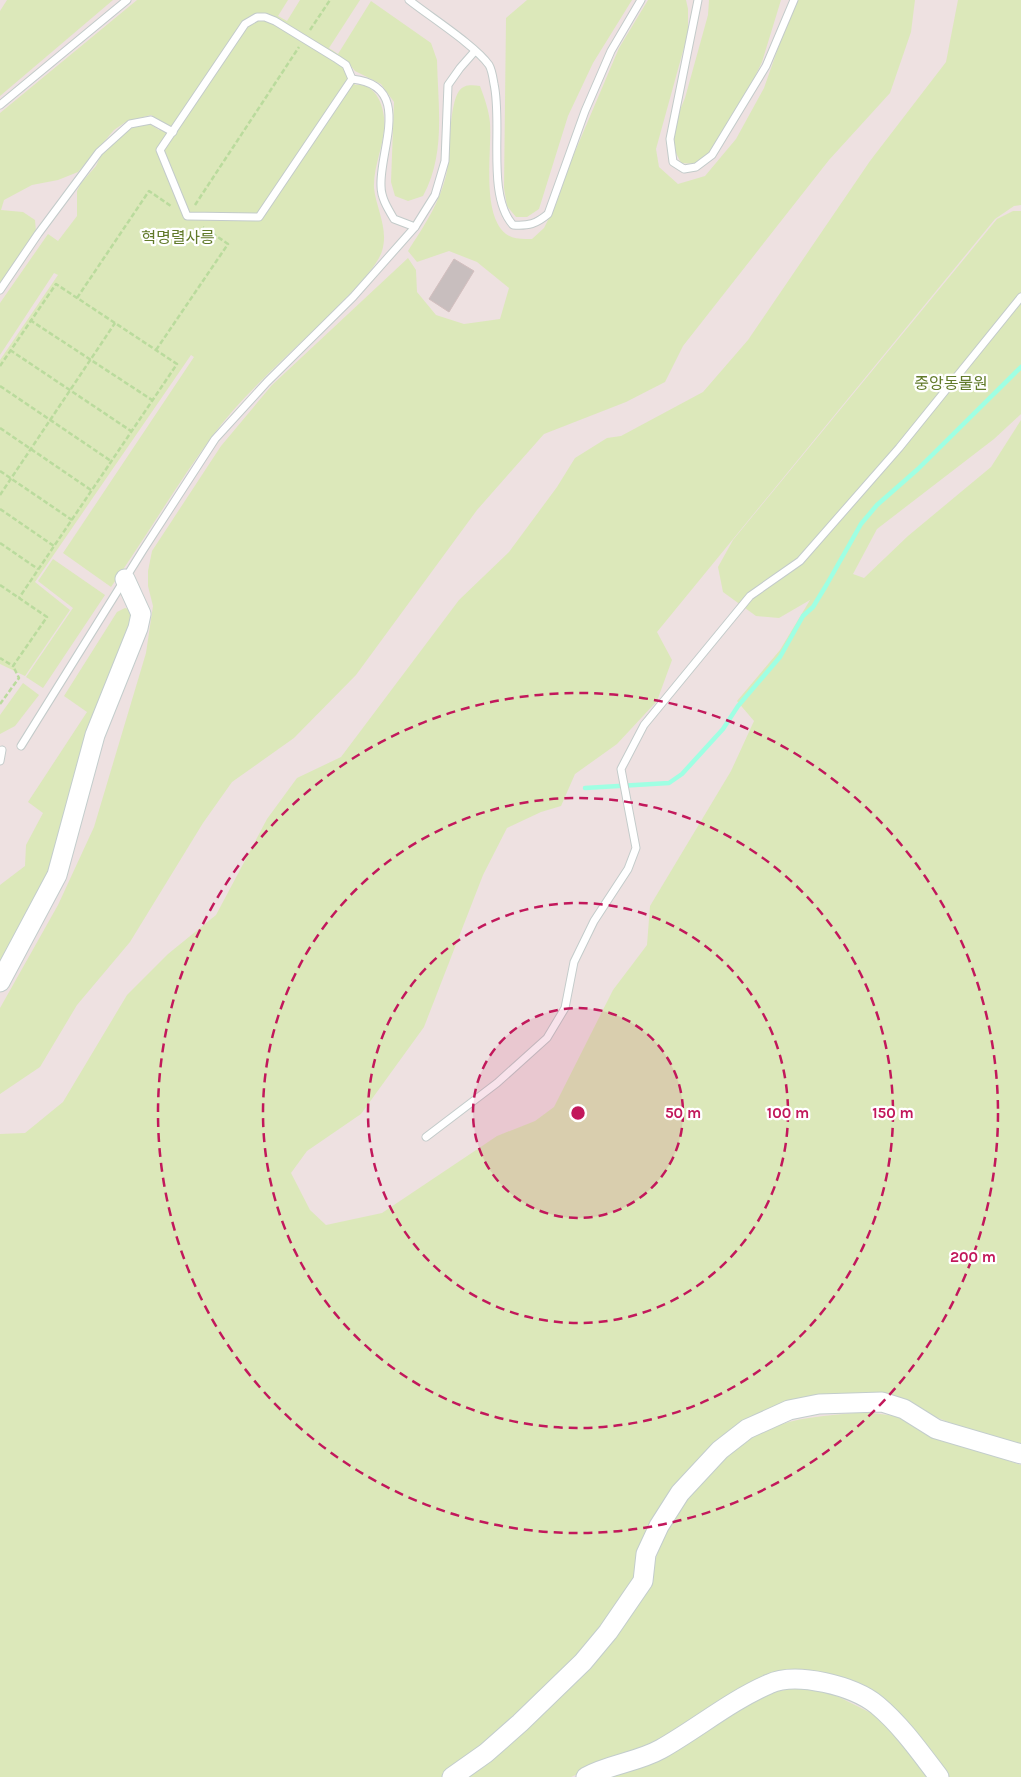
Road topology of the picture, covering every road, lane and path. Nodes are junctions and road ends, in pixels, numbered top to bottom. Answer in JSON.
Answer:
{"nodes":[{"id":1,"x":127,"y":0,"type":"edge"},
{"id":2,"x":330,"y":0,"type":"edge"},
{"id":3,"x":409,"y":0,"type":"edge"},
{"id":4,"x":641,"y":0,"type":"edge"},
{"id":5,"x":698,"y":0,"type":"edge"},
{"id":6,"x":794,"y":0,"type":"edge"},
{"id":7,"x":305,"y":39,"type":"junction"},
{"id":8,"x":475,"y":51,"type":"junction"},
{"id":9,"x":352,"y":80,"type":"junction"},
{"id":10,"x":0,"y":105,"type":"edge"},
{"id":11,"x":173,"y":132,"type":"junction"},
{"id":12,"x":187,"y":216,"type":"junction"},
{"id":13,"x":127,"y":224,"type":"dead end"},
{"id":14,"x":415,"y":227,"type":"junction"},
{"id":15,"x":205,"y":277,"type":"dead end"},
{"id":16,"x":0,"y":290,"type":"edge"},
{"id":17,"x":1021,"y":297,"type":"edge"},
{"id":18,"x":76,"y":298,"type":"junction"},
{"id":19,"x":30,"y":320,"type":"junction"},
{"id":20,"x":115,"y":323,"type":"junction"},
{"id":21,"x":10,"y":350,"type":"junction"},
{"id":22,"x":156,"y":350,"type":"junction"},
{"id":23,"x":91,"y":360,"type":"junction"},
{"id":24,"x":0,"y":366,"type":"edge"},
{"id":25,"x":0,"y":386,"type":"edge"},
{"id":26,"x":70,"y":390,"type":"junction"},
{"id":27,"x":152,"y":400,"type":"junction"},
{"id":28,"x":50,"y":420,"type":"junction"},
{"id":29,"x":0,"y":428,"type":"edge"},
{"id":30,"x":131,"y":431,"type":"junction"},
{"id":31,"x":31,"y":449,"type":"junction"},
{"id":32,"x":111,"y":461,"type":"junction"},
{"id":33,"x":0,"y":471,"type":"edge"},
{"id":34,"x":11,"y":478,"type":"junction"},
{"id":35,"x":91,"y":490,"type":"junction"},
{"id":36,"x":0,"y":495,"type":"edge"},
{"id":37,"x":0,"y":509,"type":"edge"},
{"id":38,"x":72,"y":520,"type":"junction"},
{"id":39,"x":0,"y":543,"type":"edge"},
{"id":40,"x":54,"y":546,"type":"junction"},
{"id":41,"x":38,"y":569,"type":"junction"},
{"id":42,"x":125,"y":579,"type":"junction"},
{"id":43,"x":0,"y":585,"type":"edge"},
{"id":44,"x":19,"y":598,"type":"junction"},
{"id":45,"x":0,"y":658,"type":"edge"},
{"id":46,"x":13,"y":666,"type":"junction"},
{"id":47,"x":0,"y":704,"type":"edge"},
{"id":48,"x":21,"y":746,"type":"dead end"},
{"id":49,"x":2,"y":750,"type":"dead end"},
{"id":50,"x":0,"y":761,"type":"edge"},
{"id":51,"x":0,"y":982,"type":"edge"},
{"id":52,"x":426,"y":1137,"type":"dead end"},
{"id":53,"x":1021,"y":1454,"type":"edge"},
{"id":54,"x":452,"y":1777,"type":"edge"},
{"id":55,"x":586,"y":1777,"type":"edge"},
{"id":56,"x":939,"y":1777,"type":"edge"}],
"edges":[{"from":1,"to":10,"type":"lane"},
{"from":2,"to":7,"type":"path"},
{"from":3,"to":8,"type":"lane"},
{"from":4,"to":8,"type":"lane"},
{"from":5,"to":6,"type":"lane"},
{"from":7,"to":9,"type":"lane"},
{"from":7,"to":11,"type":"lane"},
{"from":7,"to":12,"type":"path"},
{"from":8,"to":14,"type":"lane"},
{"from":9,"to":12,"type":"lane"},
{"from":9,"to":14,"type":"lane"},
{"from":11,"to":12,"type":"lane"},
{"from":11,"to":16,"type":"lane"},
{"from":13,"to":18,"type":"path"},
{"from":14,"to":42,"type":"lane"},
{"from":15,"to":22,"type":"path"},
{"from":17,"to":52,"type":"lane"},
{"from":18,"to":19,"type":"path"},
{"from":18,"to":20,"type":"path"},
{"from":19,"to":21,"type":"path"},
{"from":19,"to":23,"type":"path"},
{"from":20,"to":22,"type":"path"},
{"from":20,"to":23,"type":"path"},
{"from":21,"to":24,"type":"path"},
{"from":21,"to":26,"type":"path"},
{"from":22,"to":27,"type":"path"},
{"from":23,"to":26,"type":"path"},
{"from":23,"to":27,"type":"path"},
{"from":25,"to":28,"type":"path"},
{"from":26,"to":28,"type":"path"},
{"from":26,"to":30,"type":"path"},
{"from":27,"to":30,"type":"path"},
{"from":28,"to":31,"type":"path"},
{"from":28,"to":32,"type":"path"},
{"from":29,"to":31,"type":"path"},
{"from":30,"to":32,"type":"path"},
{"from":31,"to":34,"type":"path"},
{"from":31,"to":35,"type":"path"},
{"from":32,"to":35,"type":"path"},
{"from":33,"to":34,"type":"path"},
{"from":34,"to":36,"type":"path"},
{"from":34,"to":38,"type":"path"},
{"from":35,"to":38,"type":"path"},
{"from":37,"to":40,"type":"path"},
{"from":38,"to":40,"type":"path"},
{"from":39,"to":41,"type":"path"},
{"from":40,"to":41,"type":"path"},
{"from":41,"to":44,"type":"path"},
{"from":42,"to":48,"type":"lane"},
{"from":42,"to":51,"type":"street"},
{"from":43,"to":44,"type":"path"},
{"from":44,"to":46,"type":"path"},
{"from":45,"to":46,"type":"path"},
{"from":46,"to":47,"type":"path"},
{"from":49,"to":50,"type":"lane"},
{"from":53,"to":54,"type":"street"},
{"from":55,"to":56,"type":"street"}]}
